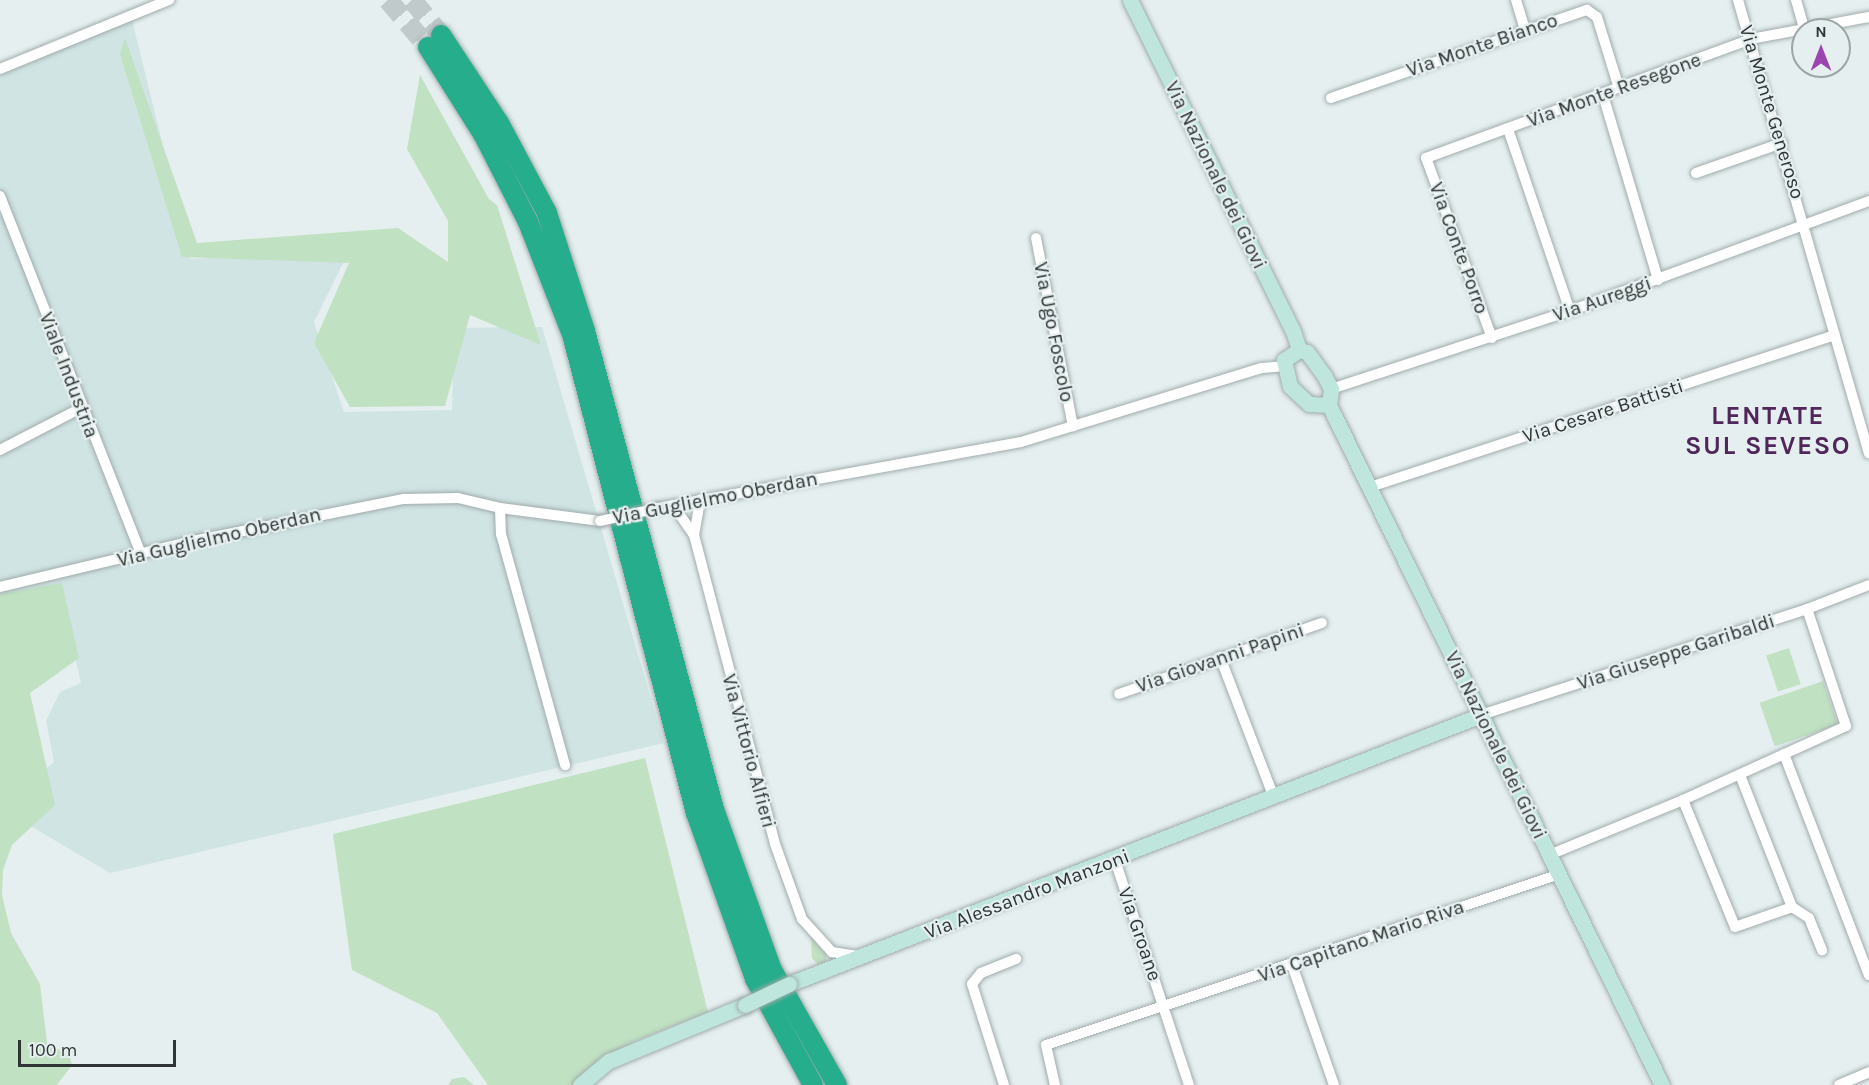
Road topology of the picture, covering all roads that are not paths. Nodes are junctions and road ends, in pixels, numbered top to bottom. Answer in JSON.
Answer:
{"nodes":[{"id":1,"x":169,"y":0,"type":"edge"},
{"id":2,"x":1130,"y":0,"type":"edge"},
{"id":3,"x":1516,"y":0,"type":"edge"},
{"id":4,"x":1738,"y":0,"type":"edge"},
{"id":5,"x":1796,"y":0,"type":"edge"},
{"id":6,"x":1869,"y":17,"type":"edge"},
{"id":7,"x":1801,"y":18,"type":"edge"},
{"id":8,"x":1851,"y":20,"type":"edge"},
{"id":9,"x":1525,"y":29,"type":"junction"},
{"id":10,"x":1791,"y":31,"type":"edge"},
{"id":11,"x":1751,"y":39,"type":"junction"},
{"id":12,"x":0,"y":69,"type":"edge"},
{"id":13,"x":1619,"y":88,"type":"junction"},
{"id":14,"x":1603,"y":95,"type":"junction"},
{"id":15,"x":1331,"y":98,"type":"dead end"},
{"id":16,"x":1508,"y":129,"type":"junction"},
{"id":17,"x":1782,"y":143,"type":"junction"},
{"id":18,"x":1426,"y":158,"type":"joint"},
{"id":19,"x":1696,"y":173,"type":"dead end"},
{"id":20,"x":0,"y":196,"type":"edge"},
{"id":21,"x":1869,"y":201,"type":"edge"},
{"id":22,"x":1805,"y":225,"type":"junction"},
{"id":23,"x":1036,"y":238,"type":"dead end"},
{"id":24,"x":1658,"y":280,"type":"junction"},
{"id":25,"x":1570,"y":311,"type":"junction"},
{"id":26,"x":1835,"y":335,"type":"junction"},
{"id":27,"x":1492,"y":338,"type":"junction"},
{"id":28,"x":1299,"y":350,"type":"junction"},
{"id":29,"x":1283,"y":366,"type":"junction"},
{"id":30,"x":1330,"y":397,"type":"junction"},
{"id":31,"x":81,"y":408,"type":"junction"},
{"id":32,"x":1073,"y":426,"type":"junction"},
{"id":33,"x":0,"y":450,"type":"edge"},
{"id":34,"x":1869,"y":453,"type":"edge"},
{"id":35,"x":1370,"y":488,"type":"junction"},
{"id":36,"x":700,"y":500,"type":"junction"},
{"id":37,"x":673,"y":505,"type":"junction"},
{"id":38,"x":500,"y":508,"type":"junction"},
{"id":39,"x":694,"y":535,"type":"junction"},
{"id":40,"x":141,"y":554,"type":"junction"},
{"id":41,"x":1869,"y":585,"type":"edge"},
{"id":42,"x":0,"y":587,"type":"edge"},
{"id":43,"x":1807,"y":609,"type":"junction"},
{"id":44,"x":1322,"y":623,"type":"dead end"},
{"id":45,"x":1220,"y":657,"type":"junction"},
{"id":46,"x":1119,"y":694,"type":"dead end"},
{"id":47,"x":1481,"y":715,"type":"junction"},
{"id":48,"x":1784,"y":754,"type":"junction"},
{"id":49,"x":565,"y":765,"type":"dead end"},
{"id":50,"x":1740,"y":775,"type":"junction"},
{"id":51,"x":1274,"y":798,"type":"junction"},
{"id":52,"x":1683,"y":800,"type":"junction"},
{"id":53,"x":1549,"y":855,"type":"junction"},
{"id":54,"x":1115,"y":860,"type":"junction"},
{"id":55,"x":1557,"y":875,"type":"junction"},
{"id":56,"x":1792,"y":907,"type":"junction"},
{"id":57,"x":1822,"y":951,"type":"dead end"},
{"id":58,"x":871,"y":954,"type":"junction"},
{"id":59,"x":1016,"y":959,"type":"dead end"},
{"id":60,"x":1292,"y":965,"type":"junction"},
{"id":61,"x":1869,"y":975,"type":"edge"},
{"id":62,"x":1165,"y":1008,"type":"junction"},
{"id":63,"x":1869,"y":1072,"type":"edge"},
{"id":64,"x":580,"y":1085,"type":"edge"},
{"id":65,"x":813,"y":1085,"type":"edge"},
{"id":66,"x":837,"y":1085,"type":"edge"},
{"id":67,"x":1004,"y":1085,"type":"edge"},
{"id":68,"x":1055,"y":1085,"type":"edge"},
{"id":69,"x":1190,"y":1085,"type":"edge"},
{"id":70,"x":1334,"y":1085,"type":"edge"},
{"id":71,"x":1662,"y":1085,"type":"edge"},
{"id":72,"x":1839,"y":1085,"type":"edge"}],
"edges":[{"from":1,"to":12,"type":"street"},
{"from":2,"to":28,"type":"main road","name":"Via Nazionale dei Giovi"},
{"from":3,"to":9,"type":"street"},
{"from":4,"to":11,"type":"street","name":"Via Monte Generoso"},
{"from":5,"to":7,"type":"street"},
{"from":6,"to":8,"type":"street","name":"Via Monte Resegone"},
{"from":9,"to":13,"type":"street","name":"Via Monte Bianco"},
{"from":9,"to":15,"type":"street","name":"Via Monte Bianco"},
{"from":10,"to":11,"type":"street","name":"Via Monte Resegone"},
{"from":11,"to":13,"type":"street","name":"Via Monte Resegone"},
{"from":11,"to":17,"type":"street","name":"Via Monte Generoso"},
{"from":13,"to":14,"type":"street","name":"Via Monte Resegone"},
{"from":14,"to":16,"type":"street","name":"Via Monte Resegone"},
{"from":14,"to":24,"type":"street"},
{"from":16,"to":18,"type":"street","name":"Via Monte Resegone"},
{"from":16,"to":25,"type":"street"},
{"from":17,"to":19,"type":"street"},
{"from":17,"to":22,"type":"street","name":"Via Monte Generoso"},
{"from":18,"to":27,"type":"street","name":"Via Conte Porro"},
{"from":20,"to":31,"type":"street","name":"Viale Industria"},
{"from":21,"to":22,"type":"street","name":"Via Aureggi"},
{"from":22,"to":24,"type":"street","name":"Via Aureggi"},
{"from":22,"to":26,"type":"street","name":"Via Monte Generoso"},
{"from":23,"to":32,"type":"street","name":"Via Ugo Foscolo"},
{"from":24,"to":25,"type":"street","name":"Via Aureggi"},
{"from":25,"to":27,"type":"street","name":"Via Aureggi"},
{"from":26,"to":34,"type":"street","name":"Via Monte Generoso"},
{"from":26,"to":35,"type":"street","name":"Via Cesare Battisti"},
{"from":27,"to":30,"type":"street","name":"Via Aureggi"},
{"from":28,"to":29,"type":"main road"},
{"from":28,"to":30,"type":"main road","name":"Via Nazionale dei Giovi"},
{"from":29,"to":30,"type":"main road"},
{"from":29,"to":32,"type":"street","name":"Via Guglielmo Oberdan"},
{"from":30,"to":35,"type":"main road","name":"Via Nazionale dei Giovi"},
{"from":31,"to":33,"type":"street"},
{"from":31,"to":40,"type":"street","name":"Viale Industria"},
{"from":32,"to":36,"type":"street","name":"Via Guglielmo Oberdan"},
{"from":35,"to":47,"type":"main road","name":"Via Nazionale dei Giovi"},
{"from":36,"to":37,"type":"street","name":"Via Guglielmo Oberdan"},
{"from":36,"to":39,"type":"street"},
{"from":37,"to":38,"type":"street","name":"Via Guglielmo Oberdan","bridge":true},
{"from":37,"to":39,"type":"street","name":"Via Vittorio Alfieri"},
{"from":38,"to":40,"type":"street","name":"Via Guglielmo Oberdan"},
{"from":38,"to":49,"type":"street"},
{"from":39,"to":58,"type":"street","name":"Via Vittorio Alfieri"},
{"from":40,"to":42,"type":"street","name":"Via Guglielmo Oberdan"},
{"from":41,"to":43,"type":"street","name":"Via Giuseppe Garibaldi"},
{"from":43,"to":47,"type":"street","name":"Via Giuseppe Garibaldi"},
{"from":43,"to":48,"type":"street"},
{"from":44,"to":45,"type":"street","name":"Via Giovanni Papini"},
{"from":45,"to":46,"type":"street","name":"Via Giovanni Papini"},
{"from":45,"to":51,"type":"street"},
{"from":47,"to":51,"type":"main road","name":"Via Alessandro Manzoni"},
{"from":47,"to":53,"type":"main road","name":"Via Nazionale dei Giovi"},
{"from":48,"to":50,"type":"street"},
{"from":48,"to":61,"type":"street"},
{"from":50,"to":52,"type":"street"},
{"from":50,"to":56,"type":"street"},
{"from":51,"to":54,"type":"main road","name":"Via Alessandro Manzoni"},
{"from":52,"to":53,"type":"street"},
{"from":52,"to":56,"type":"street"},
{"from":53,"to":55,"type":"main road","name":"Via Nazionale dei Giovi"},
{"from":54,"to":58,"type":"main road","name":"Via Alessandro Manzoni"},
{"from":54,"to":62,"type":"street","name":"Via Groane"},
{"from":55,"to":60,"type":"street","name":"Via Capitano Mario Riva"},
{"from":55,"to":71,"type":"main road","name":"Via Nazionale dei Giovi"},
{"from":56,"to":57,"type":"street"},
{"from":58,"to":64,"type":"main road","name":"Via Alessandro Manzoni","bridge":true},
{"from":59,"to":67,"type":"street"},
{"from":60,"to":62,"type":"street","name":"Via Capitano Mario Riva"},
{"from":60,"to":70,"type":"street"},
{"from":62,"to":68,"type":"street","name":"Via Capitano Mario Riva"},
{"from":62,"to":69,"type":"street","name":"Via Groane"},
{"from":63,"to":72,"type":"street"},
{"from":65,"to":66,"type":"highway"}]}
